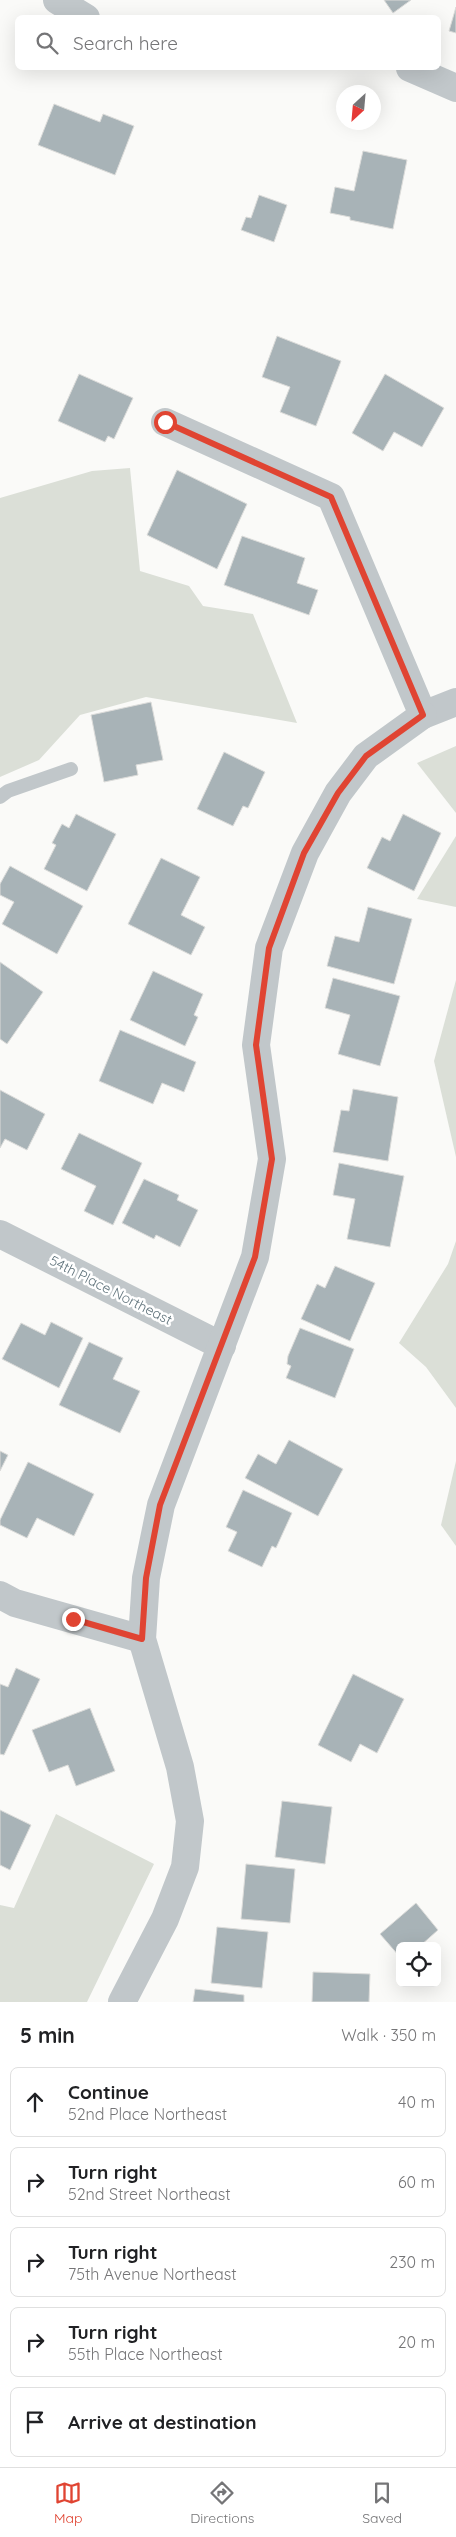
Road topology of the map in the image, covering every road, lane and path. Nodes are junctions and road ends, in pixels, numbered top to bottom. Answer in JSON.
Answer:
{"nodes":[{"id":1,"x":57,"y":0,"type":"edge"},
{"id":2,"x":81,"y":15,"type":"edge"},
{"id":3,"x":415,"y":70,"type":"edge"},
{"id":4,"x":456,"y":88,"type":"edge"},
{"id":5,"x":165,"y":422,"type":"dead end"},
{"id":6,"x":456,"y":702,"type":"edge"},
{"id":7,"x":423,"y":715,"type":"junction"},
{"id":8,"x":71,"y":769,"type":"dead end"},
{"id":9,"x":0,"y":797,"type":"edge"},
{"id":10,"x":0,"y":1234,"type":"edge"},
{"id":11,"x":222,"y":1346,"type":"junction"},
{"id":12,"x":0,"y":1595,"type":"edge"},
{"id":13,"x":142,"y":1639,"type":"junction"},
{"id":14,"x":122,"y":2002,"type":"edge"}],
"edges":[{"from":1,"to":2,"type":"street"},
{"from":3,"to":4,"type":"street"},
{"from":5,"to":7,"type":"street"},
{"from":6,"to":7,"type":"street"},
{"from":7,"to":11,"type":"street"},
{"from":8,"to":9,"type":"lane"},
{"from":10,"to":11,"type":"street","name":"54th Place Northeast"},
{"from":11,"to":13,"type":"street"},
{"from":12,"to":13,"type":"street"},
{"from":13,"to":14,"type":"street"}]}
